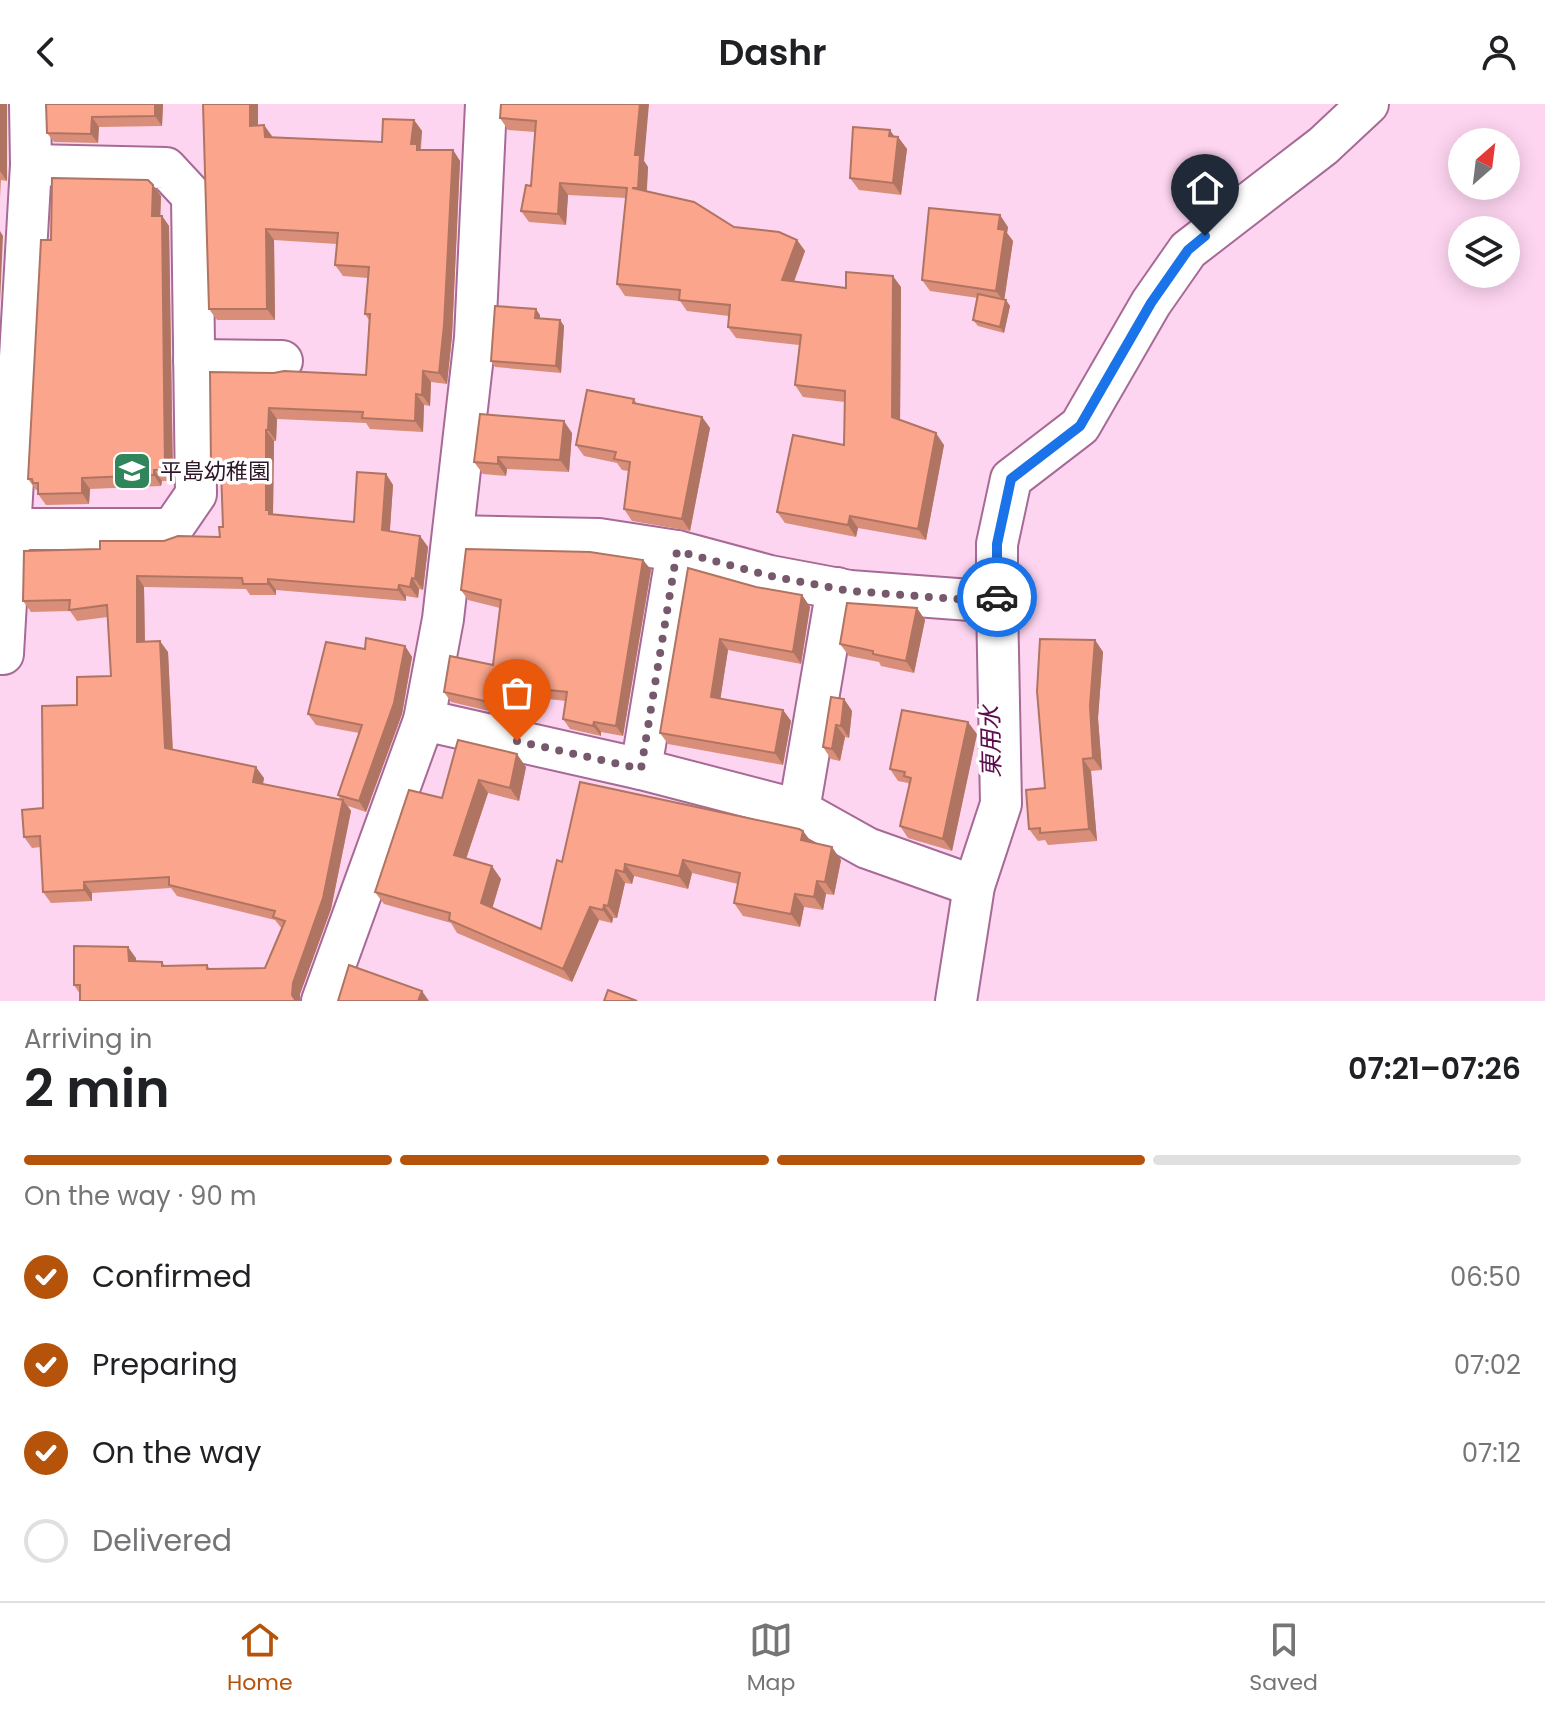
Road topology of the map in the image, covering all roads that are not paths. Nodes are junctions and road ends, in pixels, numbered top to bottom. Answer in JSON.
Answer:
{"nodes":[{"id":1,"x":30,"y":104,"type":"edge"},
{"id":2,"x":486,"y":104,"type":"edge"},
{"id":3,"x":1368,"y":104,"type":"edge"},
{"id":4,"x":31,"y":165,"type":"junction"},
{"id":5,"x":194,"y":360,"type":"junction"},
{"id":6,"x":282,"y":361,"type":"dead end"},
{"id":7,"x":12,"y":529,"type":"junction"},
{"id":8,"x":453,"y":536,"type":"junction"},
{"id":9,"x":677,"y":551,"type":"junction"},
{"id":10,"x":837,"y":588,"type":"junction"},
{"id":11,"x":997,"y":602,"type":"junction"},
{"id":12,"x":0,"y":654,"type":"edge"},
{"id":13,"x":424,"y":720,"type":"junction"},
{"id":14,"x":641,"y":769,"type":"junction"},
{"id":15,"x":799,"y":810,"type":"junction"},
{"id":16,"x":974,"y":886,"type":"junction"},
{"id":17,"x":322,"y":1001,"type":"edge"},
{"id":18,"x":956,"y":1001,"type":"edge"}],
"edges":[{"from":1,"to":4,"type":"street"},
{"from":2,"to":8,"type":"street"},
{"from":3,"to":11,"type":"street"},
{"from":4,"to":5,"type":"street"},
{"from":4,"to":7,"type":"street"},
{"from":5,"to":6,"type":"street"},
{"from":5,"to":7,"type":"street"},
{"from":7,"to":12,"type":"street"},
{"from":8,"to":9,"type":"street"},
{"from":8,"to":13,"type":"street"},
{"from":9,"to":10,"type":"street"},
{"from":9,"to":14,"type":"street"},
{"from":10,"to":11,"type":"street"},
{"from":10,"to":15,"type":"street"},
{"from":11,"to":16,"type":"street"},
{"from":13,"to":14,"type":"street"},
{"from":13,"to":17,"type":"street"},
{"from":14,"to":15,"type":"street"},
{"from":15,"to":16,"type":"street"},
{"from":16,"to":18,"type":"street"}]}
